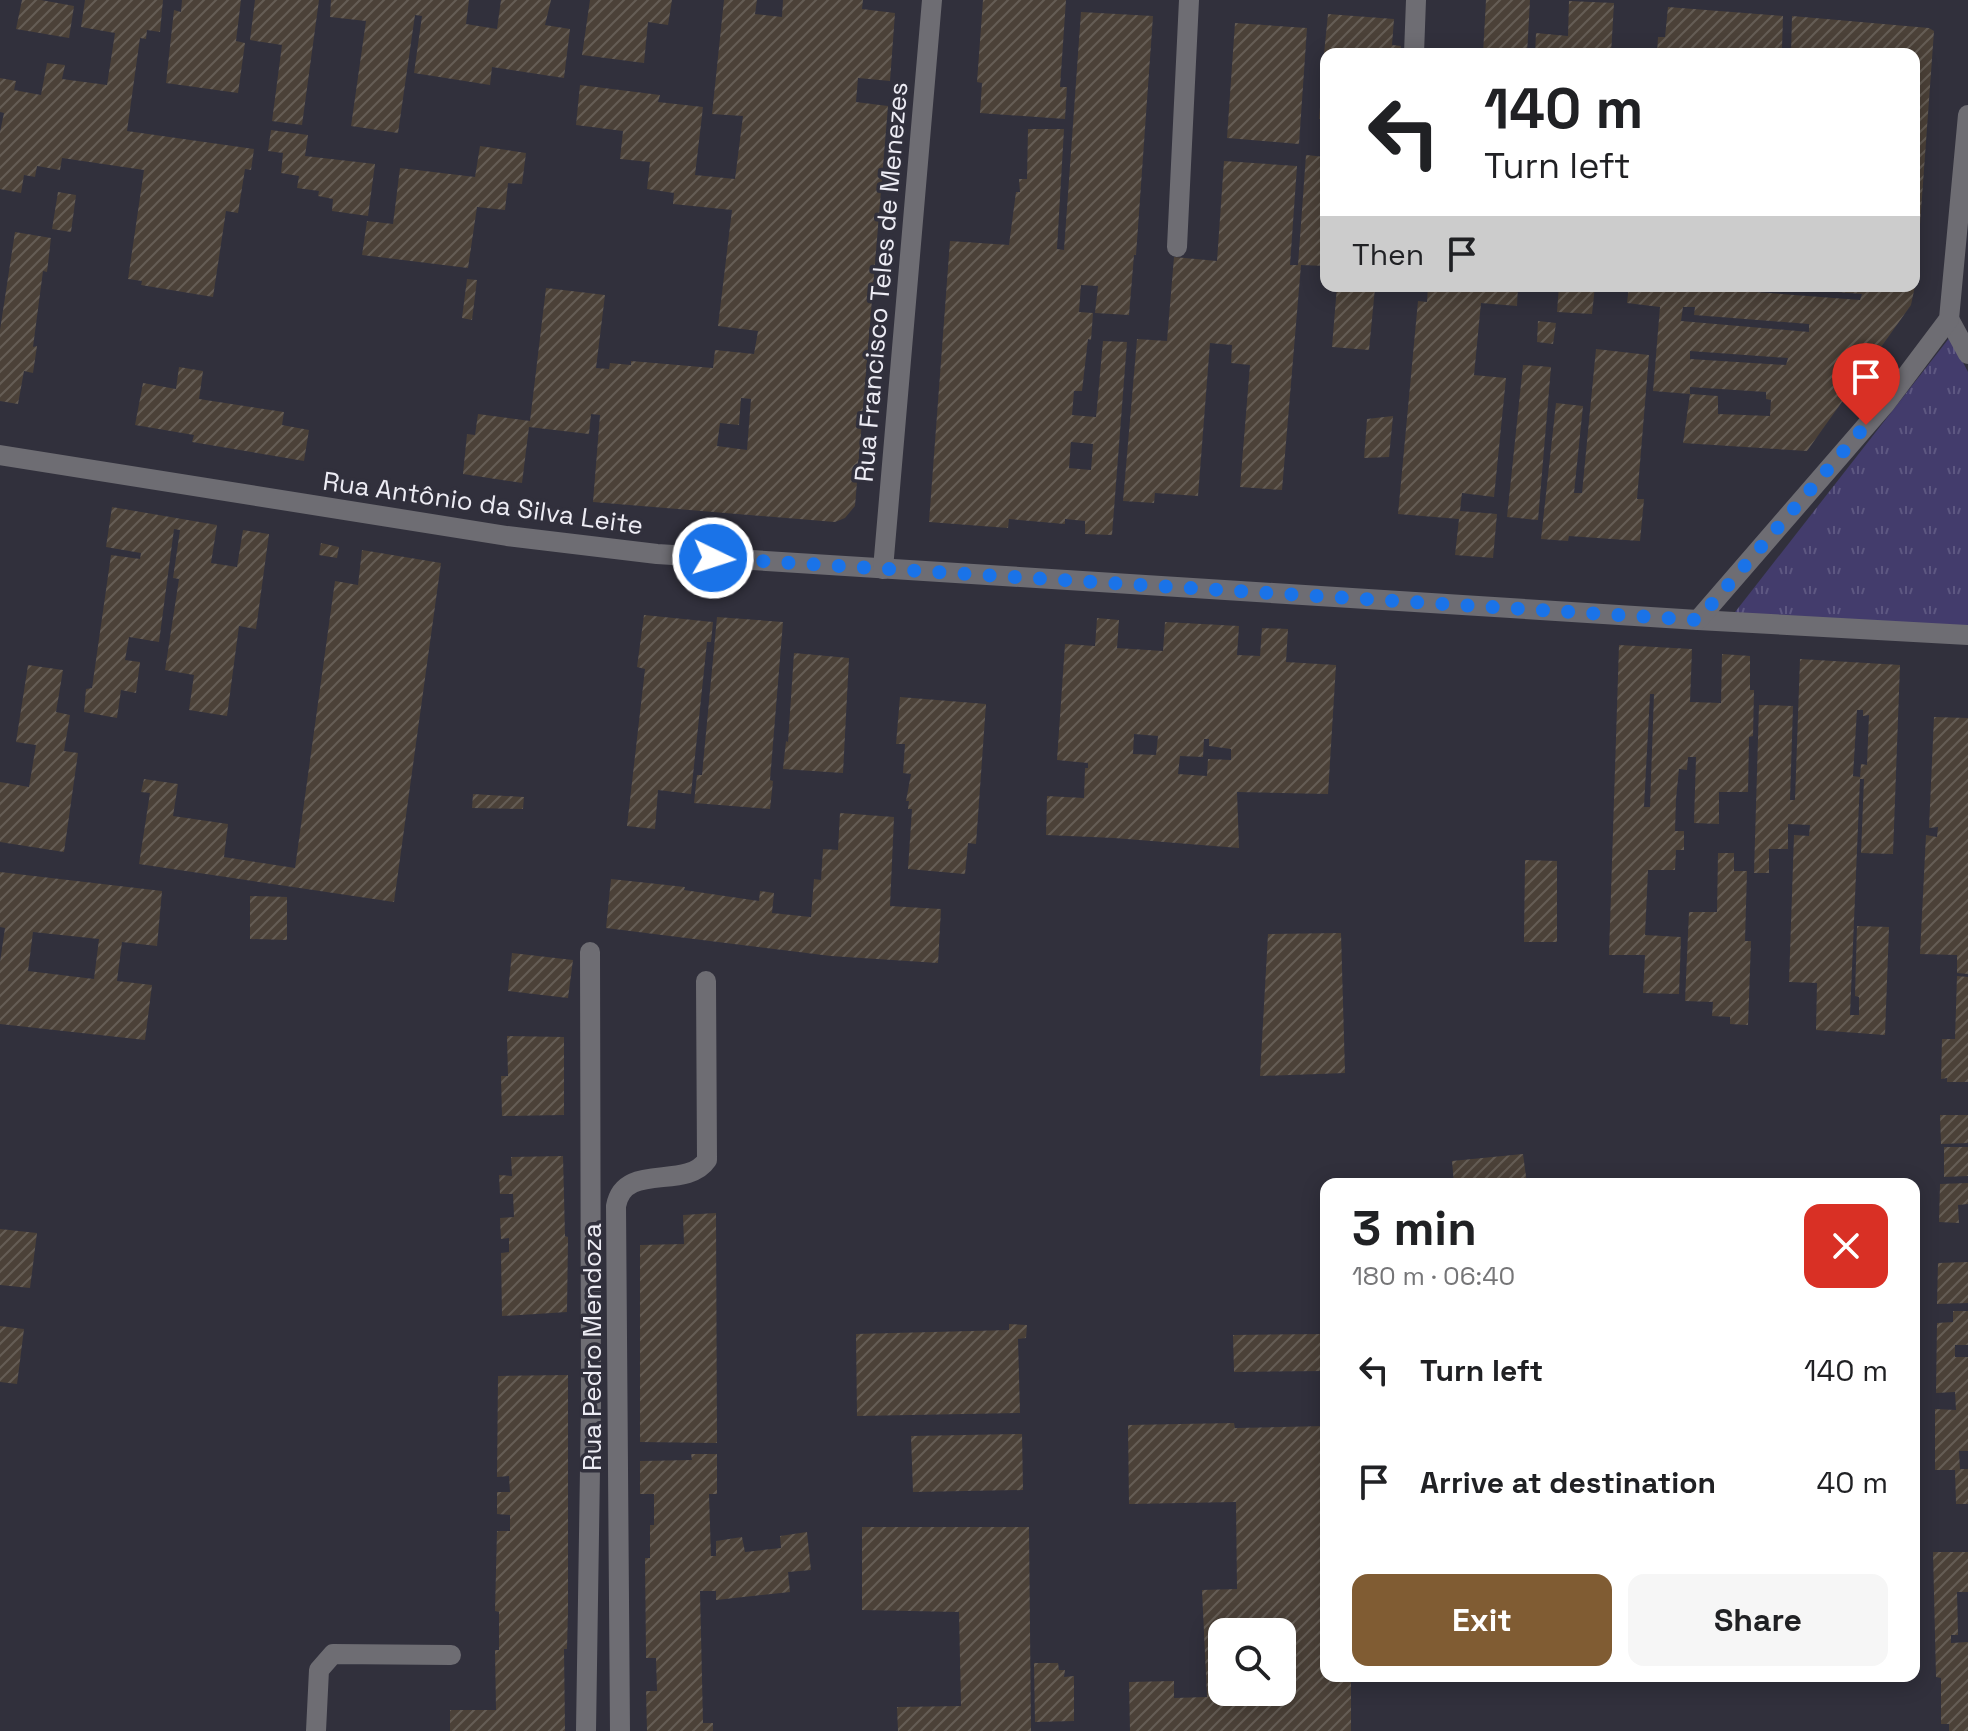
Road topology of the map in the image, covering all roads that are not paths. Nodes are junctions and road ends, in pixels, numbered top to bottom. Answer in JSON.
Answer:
{"nodes":[{"id":1,"x":932,"y":0,"type":"edge"},
{"id":2,"x":1189,"y":0,"type":"edge"},
{"id":3,"x":1416,"y":0,"type":"edge"},
{"id":4,"x":1414,"y":48,"type":"edge"},
{"id":5,"x":1968,"y":115,"type":"edge"},
{"id":6,"x":1177,"y":247,"type":"dead end"},
{"id":7,"x":1949,"y":319,"type":"junction"},
{"id":8,"x":1968,"y":354,"type":"edge"},
{"id":9,"x":0,"y":455,"type":"edge"},
{"id":10,"x":883,"y":569,"type":"junction"},
{"id":11,"x":1698,"y":620,"type":"junction"},
{"id":12,"x":1968,"y":635,"type":"edge"},
{"id":13,"x":590,"y":952,"type":"dead end"},
{"id":14,"x":706,"y":981,"type":"dead end"},
{"id":15,"x":451,"y":1655,"type":"dead end"},
{"id":16,"x":316,"y":1731,"type":"edge"},
{"id":17,"x":586,"y":1731,"type":"edge"},
{"id":18,"x":620,"y":1731,"type":"edge"}],
"edges":[{"from":1,"to":10,"type":"street","name":"Rua Francisco Teles de Menezes"},
{"from":2,"to":6,"type":"street"},
{"from":3,"to":4,"type":"street"},
{"from":5,"to":7,"type":"street"},
{"from":7,"to":8,"type":"street"},
{"from":7,"to":11,"type":"street"},
{"from":9,"to":10,"type":"street","name":"Rua Antônio da Silva Leite"},
{"from":10,"to":11,"type":"street","name":"Rua Antônio da Silva Leite"},
{"from":11,"to":12,"type":"street","name":"Rua Antônio da Silva Leite"},
{"from":13,"to":17,"type":"street","name":"Rua Pedro Mendoza"},
{"from":14,"to":18,"type":"street","name":"Rua Pedro Mendoza"},
{"from":15,"to":16,"type":"street"}]}
